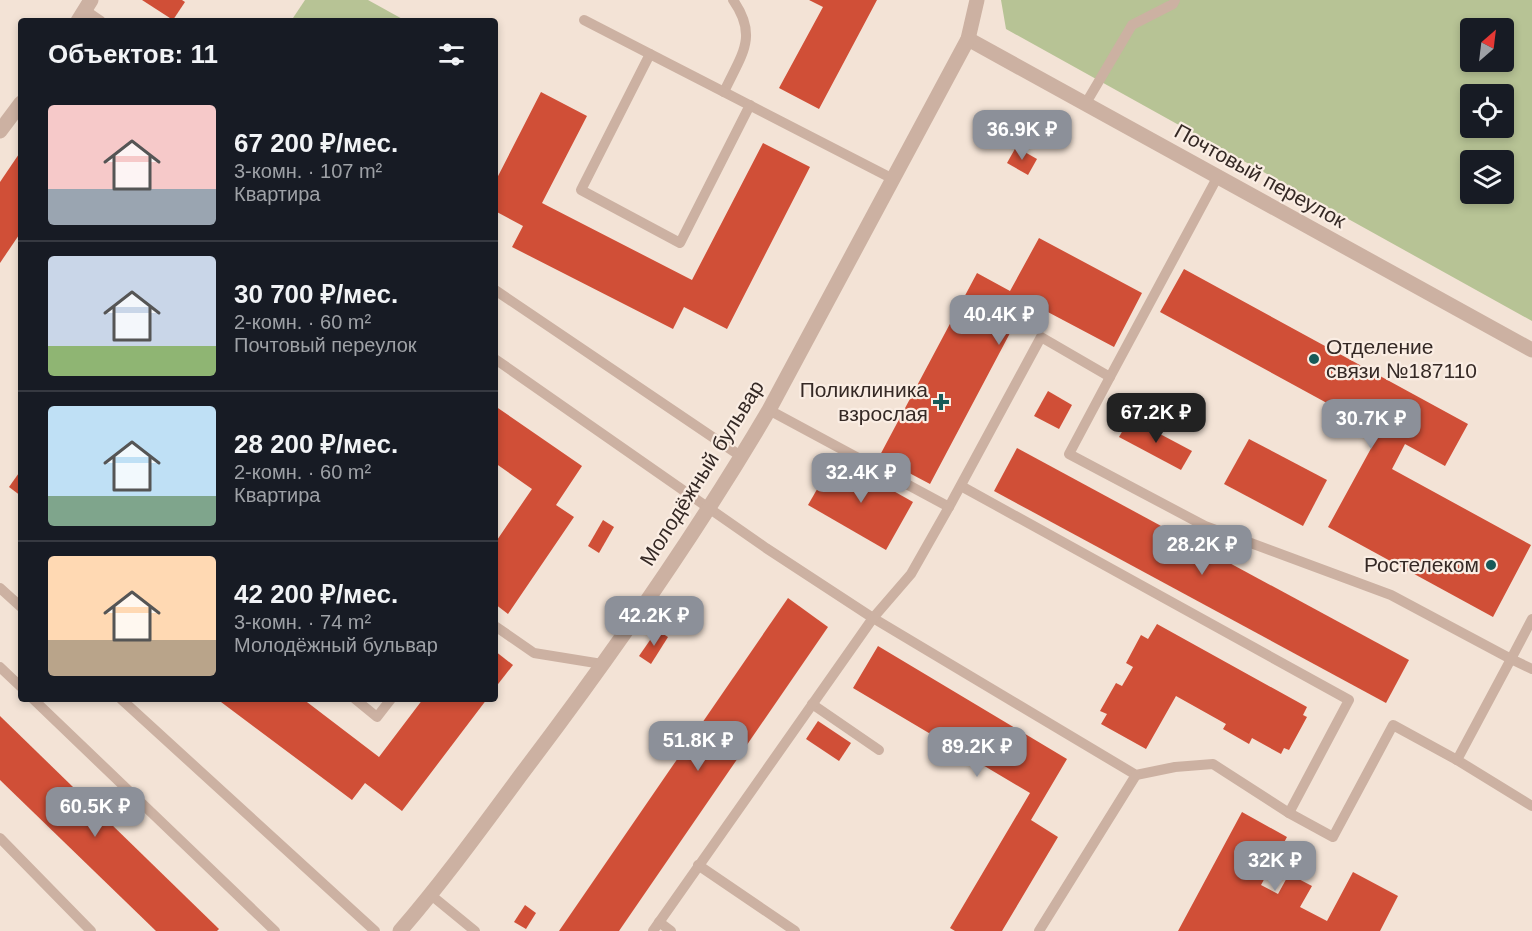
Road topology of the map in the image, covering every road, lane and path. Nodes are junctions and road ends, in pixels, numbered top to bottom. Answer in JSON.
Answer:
{"nodes":[{"id":1,"x":734,"y":0,"type":"edge"},
{"id":2,"x":977,"y":0,"type":"edge"},
{"id":3,"x":1175,"y":0,"type":"edge"},
{"id":4,"x":584,"y":20,"type":"dead end"},
{"id":5,"x":968,"y":39,"type":"junction"},
{"id":6,"x":650,"y":54,"type":"junction"},
{"id":7,"x":724,"y":92,"type":"junction"},
{"id":8,"x":1086,"y":104,"type":"junction"},
{"id":9,"x":750,"y":105,"type":"junction"},
{"id":10,"x":18,"y":107,"type":"edge"},
{"id":11,"x":0,"y":131,"type":"edge"},
{"id":12,"x":1218,"y":176,"type":"junction"},
{"id":13,"x":893,"y":179,"type":"junction"},
{"id":14,"x":498,"y":292,"type":"edge"},
{"id":15,"x":1532,"y":350,"type":"edge"},
{"id":16,"x":498,"y":361,"type":"edge"},
{"id":17,"x":1110,"y":377,"type":"junction"},
{"id":18,"x":769,"y":410,"type":"junction"},
{"id":19,"x":742,"y":457,"type":"junction"},
{"id":20,"x":961,"y":486,"type":"junction"},
{"id":21,"x":709,"y":507,"type":"junction"},
{"id":22,"x":949,"y":507,"type":"junction"},
{"id":23,"x":0,"y":588,"type":"edge"},
{"id":24,"x":18,"y":604,"type":"edge"},
{"id":25,"x":873,"y":618,"type":"junction"},
{"id":26,"x":1532,"y":619,"type":"edge"},
{"id":27,"x":498,"y":628,"type":"edge"},
{"id":28,"x":1511,"y":659,"type":"junction"},
{"id":29,"x":602,"y":664,"type":"junction"},
{"id":30,"x":0,"y":667,"type":"edge"},
{"id":31,"x":1532,"y":669,"type":"edge"},
{"id":32,"x":18,"y":684,"type":"edge"},
{"id":33,"x":36,"y":702,"type":"edge"},
{"id":34,"x":125,"y":702,"type":"edge"},
{"id":35,"x":359,"y":702,"type":"edge"},
{"id":36,"x":389,"y":702,"type":"edge"},
{"id":37,"x":812,"y":704,"type":"junction"},
{"id":38,"x":879,"y":750,"type":"dead end"},
{"id":39,"x":1457,"y":760,"type":"junction"},
{"id":40,"x":1136,"y":775,"type":"junction"},
{"id":41,"x":1532,"y":806,"type":"edge"},
{"id":42,"x":1289,"y":813,"type":"junction"},
{"id":43,"x":0,"y":838,"type":"edge"},
{"id":44,"x":698,"y":865,"type":"junction"},
{"id":45,"x":431,"y":896,"type":"junction"},
{"id":46,"x":656,"y":927,"type":"edge"},
{"id":47,"x":91,"y":931,"type":"edge"},
{"id":48,"x":275,"y":931,"type":"edge"},
{"id":49,"x":375,"y":931,"type":"edge"},
{"id":50,"x":400,"y":931,"type":"edge"},
{"id":51,"x":475,"y":931,"type":"edge"},
{"id":52,"x":671,"y":931,"type":"edge"},
{"id":53,"x":795,"y":931,"type":"edge"},
{"id":54,"x":1039,"y":931,"type":"edge"}],
"edges":[{"from":1,"to":7,"type":"lane"},
{"from":2,"to":5,"type":"street","name":"Молодёжный бульвар"},
{"from":3,"to":8,"type":"lane"},
{"from":4,"to":6,"type":"lane"},
{"from":5,"to":8,"type":"street","name":"Почтовый переулок"},
{"from":5,"to":13,"type":"street","name":"Молодёжный бульвар"},
{"from":6,"to":7,"type":"lane"},
{"from":6,"to":9,"type":"lane"},
{"from":7,"to":9,"type":"lane"},
{"from":8,"to":12,"type":"street","name":"Почтовый переулок"},
{"from":9,"to":13,"type":"lane"},
{"from":10,"to":11,"type":"street"},
{"from":12,"to":15,"type":"street","name":"Почтовый переулок"},
{"from":12,"to":17,"type":"lane"},
{"from":13,"to":18,"type":"street","name":"Молодёжный бульвар"},
{"from":14,"to":19,"type":"lane"},
{"from":16,"to":21,"type":"lane"},
{"from":17,"to":20,"type":"lane"},
{"from":17,"to":28,"type":"lane"},
{"from":18,"to":19,"type":"street","name":"Молодёжный бульвар"},
{"from":18,"to":22,"type":"lane"},
{"from":19,"to":21,"type":"street","name":"Молодёжный бульвар"},
{"from":20,"to":22,"type":"lane"},
{"from":20,"to":42,"type":"lane"},
{"from":21,"to":25,"type":"lane"},
{"from":21,"to":29,"type":"street","name":"Молодёжный бульвар"},
{"from":22,"to":25,"type":"lane"},
{"from":23,"to":24,"type":"lane"},
{"from":25,"to":37,"type":"lane"},
{"from":25,"to":40,"type":"lane"},
{"from":26,"to":28,"type":"lane"},
{"from":27,"to":29,"type":"lane"},
{"from":28,"to":31,"type":"lane"},
{"from":28,"to":39,"type":"lane"},
{"from":29,"to":45,"type":"street","name":"Молодёжный бульвар"},
{"from":30,"to":32,"type":"lane"},
{"from":33,"to":48,"type":"lane"},
{"from":34,"to":49,"type":"lane"},
{"from":35,"to":36,"type":"lane"},
{"from":37,"to":38,"type":"lane"},
{"from":37,"to":44,"type":"lane"},
{"from":39,"to":41,"type":"lane"},
{"from":39,"to":42,"type":"lane"},
{"from":40,"to":42,"type":"lane"},
{"from":40,"to":54,"type":"lane"},
{"from":43,"to":47,"type":"lane"},
{"from":44,"to":46,"type":"lane"},
{"from":44,"to":53,"type":"lane"},
{"from":45,"to":50,"type":"street","name":"Молодёжный бульвар"},
{"from":45,"to":51,"type":"lane"},
{"from":46,"to":52,"type":"lane"}]}
